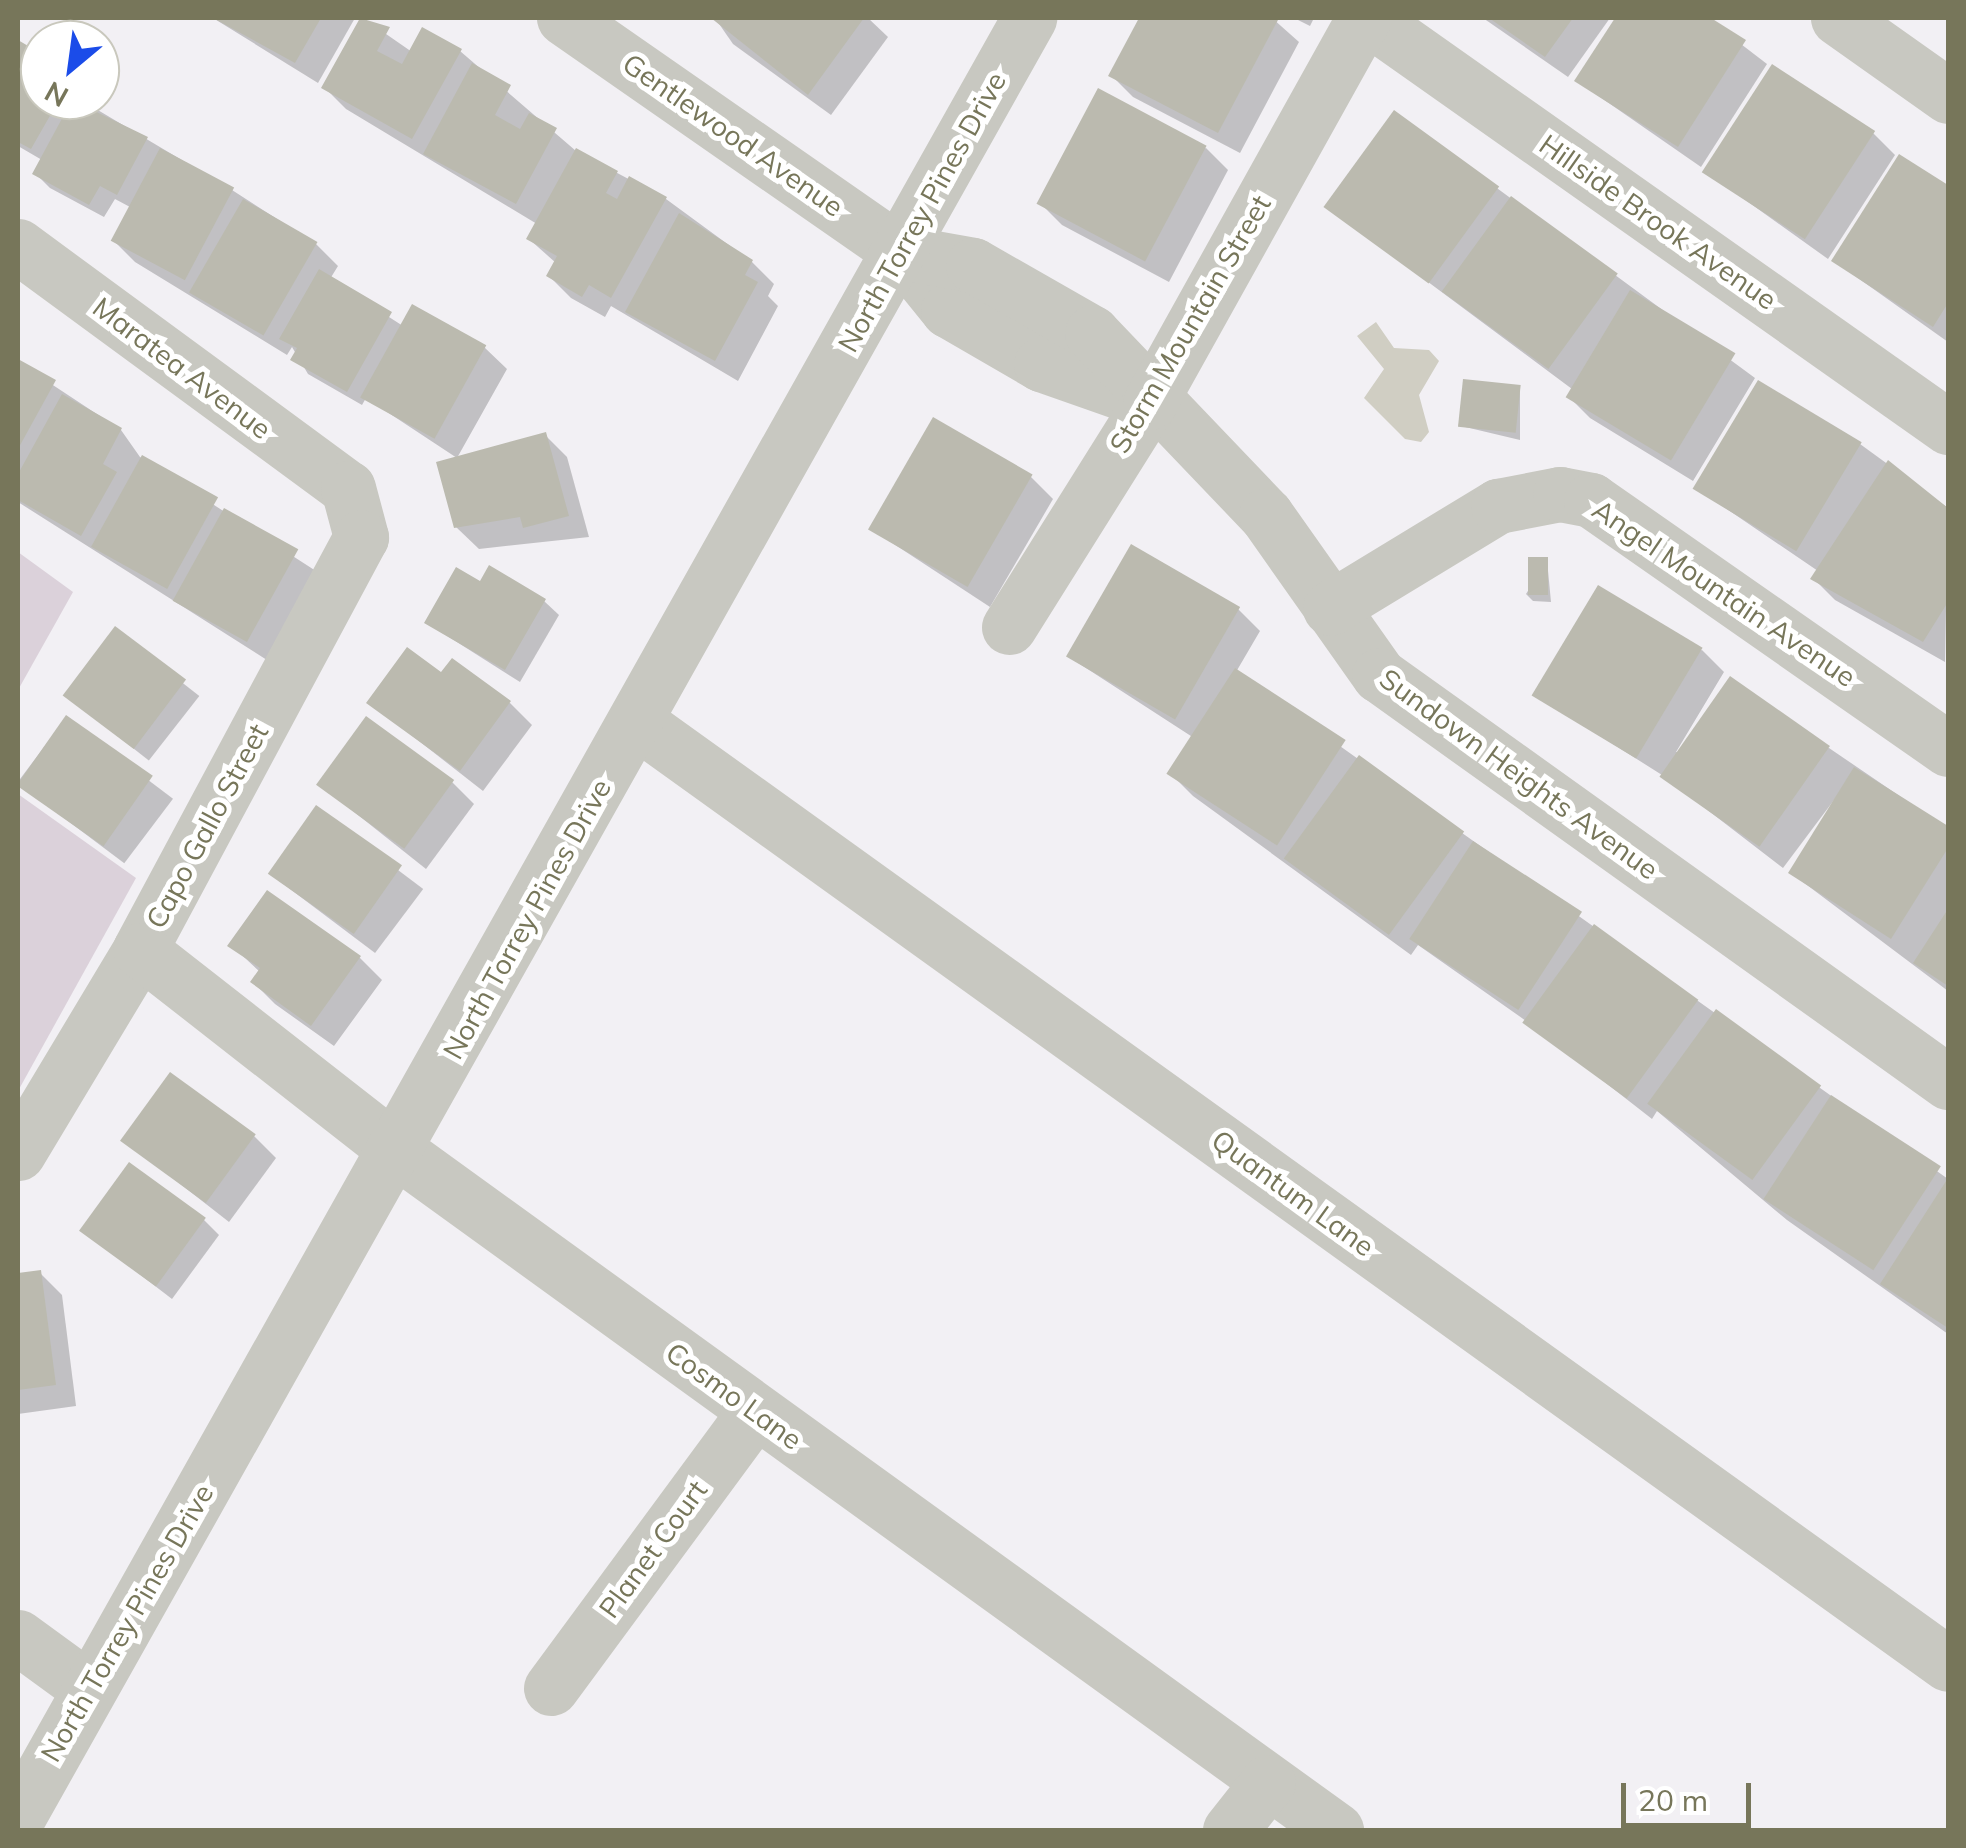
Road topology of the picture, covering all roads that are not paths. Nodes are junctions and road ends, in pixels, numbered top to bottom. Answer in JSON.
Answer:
{"nodes":[{"id":1,"x":1029,"y":18,"type":"edge"},
{"id":2,"x":1366,"y":18,"type":"edge"},
{"id":3,"x":1838,"y":18,"type":"edge"},
{"id":4,"x":593,"y":26,"type":"edge"},
{"id":5,"x":1948,"y":96,"type":"edge"},
{"id":6,"x":18,"y":246,"type":"edge"},
{"id":7,"x":901,"y":252,"type":"junction"},
{"id":8,"x":1150,"y":402,"type":"junction"},
{"id":9,"x":1948,"y":427,"type":"edge"},
{"id":10,"x":348,"y":488,"type":"joint"},
{"id":11,"x":1330,"y":608,"type":"junction"},
{"id":12,"x":1009,"y":628,"type":"dead end"},
{"id":13,"x":637,"y":722,"type":"junction"},
{"id":14,"x":1948,"y":748,"type":"edge"},
{"id":15,"x":140,"y":950,"type":"junction"},
{"id":16,"x":1948,"y":1082,"type":"edge"},
{"id":17,"x":397,"y":1151,"type":"junction"},
{"id":18,"x":18,"y":1153,"type":"edge"},
{"id":19,"x":755,"y":1411,"type":"junction"},
{"id":20,"x":18,"y":1637,"type":"edge"},
{"id":21,"x":1948,"y":1664,"type":"edge"},
{"id":22,"x":88,"y":1688,"type":"junction"},
{"id":23,"x":552,"y":1688,"type":"dead end"},
{"id":24,"x":1268,"y":1782,"type":"junction"},
{"id":25,"x":18,"y":1816,"type":"edge"},
{"id":26,"x":1230,"y":1830,"type":"edge"},
{"id":27,"x":1336,"y":1830,"type":"edge"}],
"edges":[{"from":1,"to":7,"type":"street","name":"North Torrey Pines Drive"},
{"from":2,"to":8,"type":"street","name":"Storm Mountain Street"},
{"from":2,"to":9,"type":"street","name":"Hillside Brook Avenue"},
{"from":3,"to":5,"type":"street"},
{"from":4,"to":7,"type":"street","name":"Gentlewood Avenue"},
{"from":6,"to":10,"type":"street","name":"Maratea Avenue"},
{"from":7,"to":8,"type":"street","name":"Sundown Heights Avenue"},
{"from":7,"to":13,"type":"street","name":"North Torrey Pines Drive"},
{"from":8,"to":11,"type":"street","name":"Sundown Heights Avenue"},
{"from":8,"to":12,"type":"street","name":"Storm Mountain Street"},
{"from":10,"to":15,"type":"street","name":"Capo Gallo Street"},
{"from":11,"to":14,"type":"street","name":"Angel Mountain Avenue"},
{"from":11,"to":16,"type":"street","name":"Sundown Heights Avenue"},
{"from":13,"to":17,"type":"street","name":"North Torrey Pines Drive"},
{"from":13,"to":21,"type":"street","name":"Quantum Lane"},
{"from":15,"to":17,"type":"street","name":"Cosmo Lane"},
{"from":15,"to":18,"type":"street","name":"Capo Gallo Street"},
{"from":17,"to":19,"type":"street","name":"Cosmo Lane"},
{"from":17,"to":22,"type":"street","name":"North Torrey Pines Drive"},
{"from":19,"to":23,"type":"street","name":"Planet Court"},
{"from":19,"to":24,"type":"street","name":"Cosmo Lane"},
{"from":20,"to":22,"type":"street"},
{"from":22,"to":25,"type":"street","name":"North Torrey Pines Drive"},
{"from":24,"to":26,"type":"street"},
{"from":24,"to":27,"type":"street","name":"Cosmo Lane"}]}
